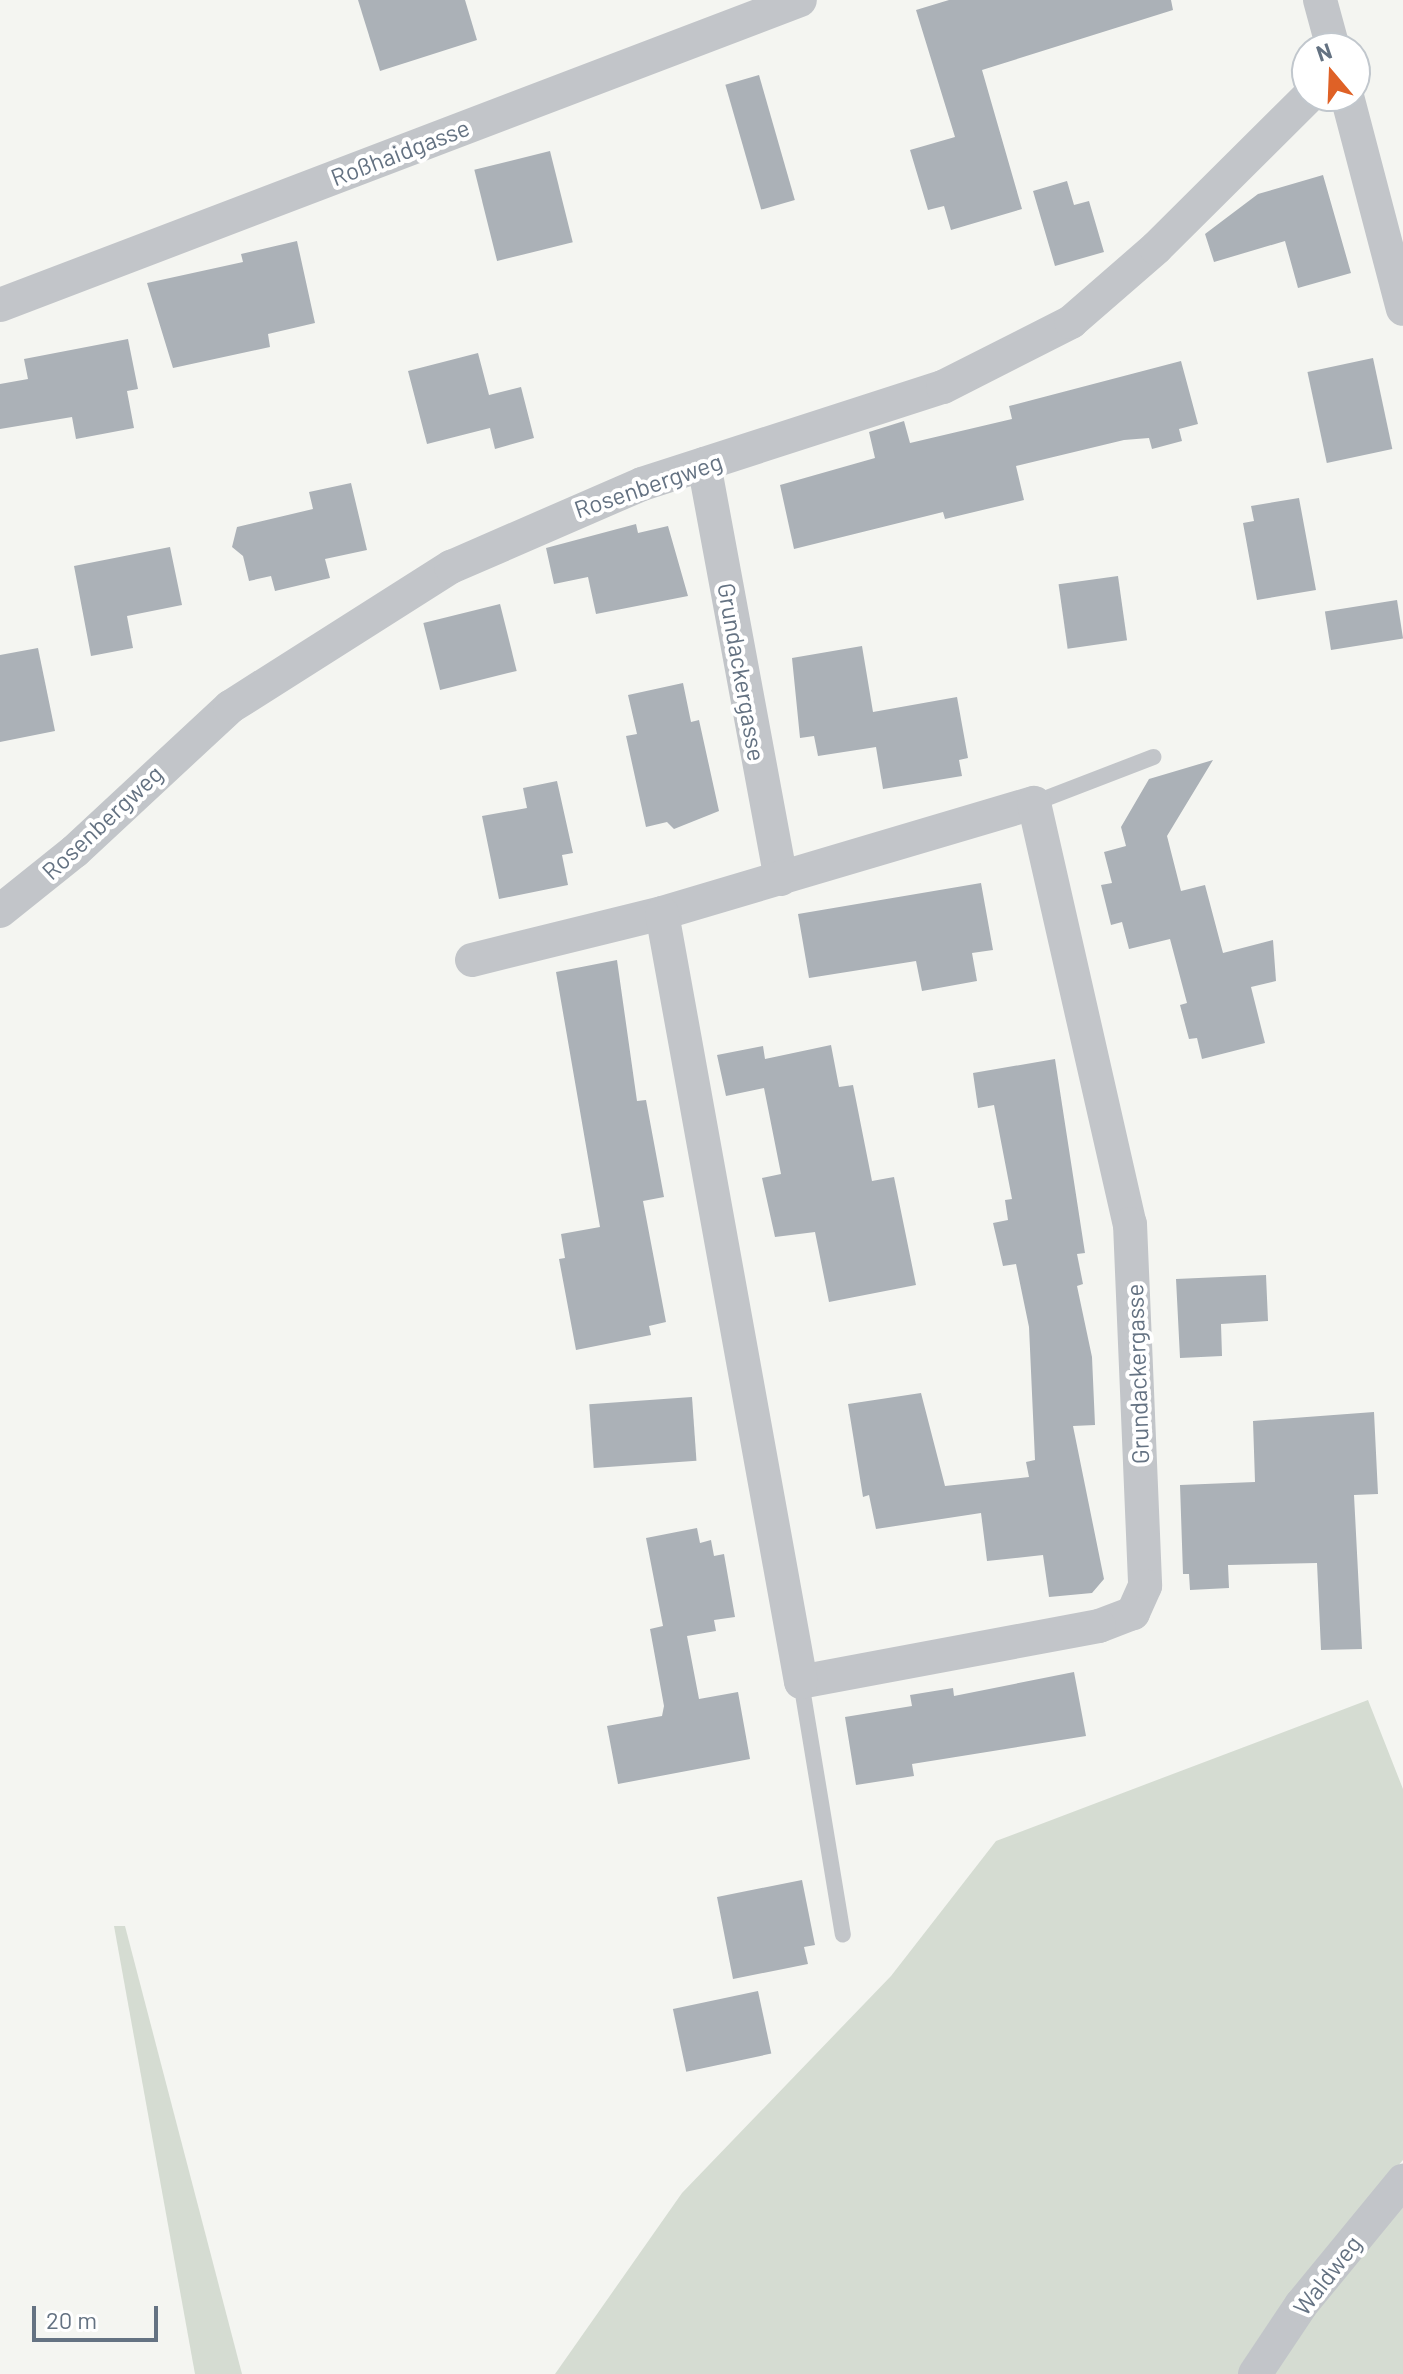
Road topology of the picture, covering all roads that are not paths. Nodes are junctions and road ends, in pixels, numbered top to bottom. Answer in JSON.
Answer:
{"nodes":[{"id":1,"x":800,"y":0,"type":"edge"},
{"id":2,"x":1320,"y":0,"type":"edge"},
{"id":3,"x":1329,"y":32,"type":"edge"},
{"id":4,"x":1293,"y":112,"type":"edge"},
{"id":5,"x":1351,"y":112,"type":"edge"},
{"id":6,"x":0,"y":305,"type":"edge"},
{"id":7,"x":1403,"y":309,"type":"edge"},
{"id":8,"x":704,"y":464,"type":"junction"},
{"id":9,"x":1153,"y":757,"type":"dead end"},
{"id":10,"x":1034,"y":803,"type":"junction"},
{"id":11,"x":781,"y":879,"type":"junction"},
{"id":12,"x":0,"y":911,"type":"edge"},
{"id":13,"x":662,"y":913,"type":"junction"},
{"id":14,"x":472,"y":960,"type":"dead end"},
{"id":15,"x":801,"y":1682,"type":"junction"},
{"id":16,"x":843,"y":1935,"type":"dead end"},
{"id":17,"x":1403,"y":2181,"type":"edge"},
{"id":18,"x":1255,"y":2374,"type":"edge"}],
"edges":[{"from":1,"to":6,"type":"street","name":"Roßhaidgasse"},
{"from":2,"to":3,"type":"street"},
{"from":4,"to":8,"type":"street","name":"Rosenbergweg"},
{"from":5,"to":7,"type":"street"},
{"from":8,"to":11,"type":"street","name":"Grundackergasse"},
{"from":8,"to":12,"type":"street","name":"Rosenbergweg"},
{"from":9,"to":10,"type":"lane"},
{"from":10,"to":11,"type":"street"},
{"from":10,"to":15,"type":"street","name":"Grundackergasse"},
{"from":11,"to":13,"type":"street"},
{"from":13,"to":14,"type":"street"},
{"from":13,"to":15,"type":"street"},
{"from":15,"to":16,"type":"lane"},
{"from":17,"to":18,"type":"street","name":"Waldweg"}]}
